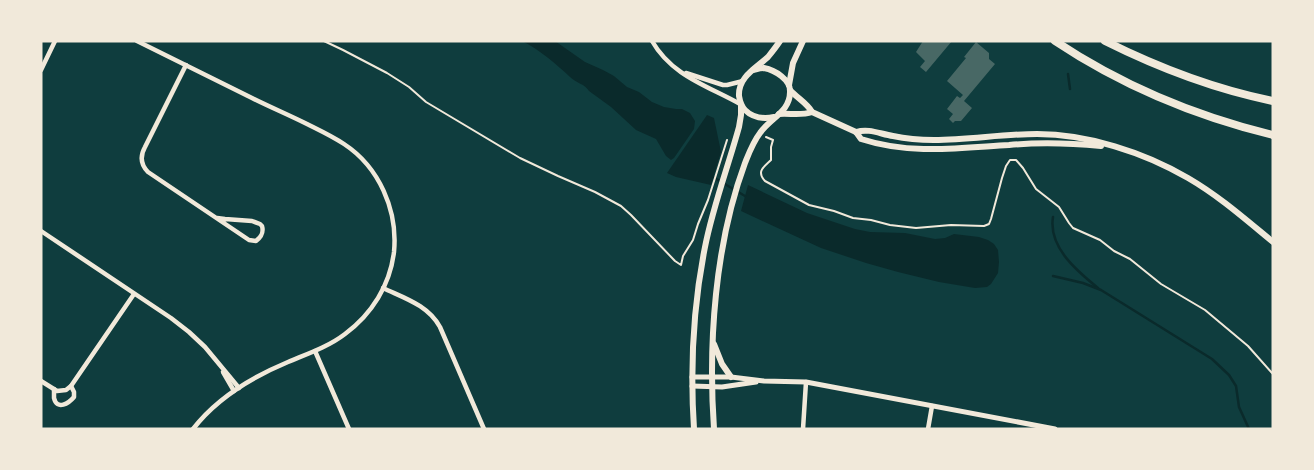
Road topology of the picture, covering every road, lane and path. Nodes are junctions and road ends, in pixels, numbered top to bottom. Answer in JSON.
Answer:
{"nodes":[{"id":1,"x":55,"y":41,"type":"edge"},
{"id":2,"x":136,"y":41,"type":"edge"},
{"id":3,"x":324,"y":41,"type":"edge"},
{"id":4,"x":652,"y":41,"type":"edge"},
{"id":5,"x":780,"y":41,"type":"edge"},
{"id":6,"x":803,"y":41,"type":"edge"},
{"id":7,"x":1055,"y":41,"type":"edge"},
{"id":8,"x":1105,"y":41,"type":"edge"},
{"id":9,"x":186,"y":65,"type":"junction"},
{"id":10,"x":41,"y":70,"type":"edge"},
{"id":11,"x":753,"y":70,"type":"junction"},
{"id":12,"x":680,"y":71,"type":"junction"},
{"id":13,"x":742,"y":81,"type":"junction"},
{"id":14,"x":790,"y":87,"type":"junction"},
{"id":15,"x":1273,"y":101,"type":"edge"},
{"id":16,"x":741,"y":105,"type":"junction"},
{"id":17,"x":812,"y":112,"type":"junction"},
{"id":18,"x":777,"y":116,"type":"junction"},
{"id":19,"x":856,"y":132,"type":"junction"},
{"id":20,"x":1273,"y":136,"type":"edge"},
{"id":21,"x":765,"y":137,"type":"dead end"},
{"id":22,"x":916,"y":140,"type":"junction"},
{"id":23,"x":1117,"y":147,"type":"junction"},
{"id":24,"x":915,"y":149,"type":"junction"},
{"id":25,"x":721,"y":157,"type":"dead end"},
{"id":26,"x":217,"y":218,"type":"junction"},
{"id":27,"x":41,"y":231,"type":"edge"},
{"id":28,"x":1273,"y":242,"type":"edge"},
{"id":29,"x":383,"y":288,"type":"junction"},
{"id":30,"x":134,"y":294,"type":"junction"},
{"id":31,"x":713,"y":340,"type":"junction"},
{"id":32,"x":315,"y":351,"type":"junction"},
{"id":33,"x":216,"y":360,"type":"junction"},
{"id":34,"x":1273,"y":374,"type":"edge"},
{"id":35,"x":692,"y":377,"type":"junction"},
{"id":36,"x":712,"y":377,"type":"junction"},
{"id":37,"x":731,"y":377,"type":"junction"},
{"id":38,"x":41,"y":381,"type":"edge"},
{"id":39,"x":764,"y":381,"type":"junction"},
{"id":40,"x":806,"y":382,"type":"junction"},
{"id":41,"x":71,"y":386,"type":"junction"},
{"id":42,"x":692,"y":386,"type":"junction"},
{"id":43,"x":712,"y":386,"type":"junction"},
{"id":44,"x":239,"y":388,"type":"junction"},
{"id":45,"x":54,"y":390,"type":"junction"},
{"id":46,"x":234,"y":391,"type":"junction"},
{"id":47,"x":932,"y":406,"type":"junction"},
{"id":48,"x":193,"y":429,"type":"edge"},
{"id":49,"x":349,"y":429,"type":"edge"},
{"id":50,"x":484,"y":429,"type":"edge"},
{"id":51,"x":694,"y":429,"type":"edge"},
{"id":52,"x":714,"y":429,"type":"edge"},
{"id":53,"x":803,"y":429,"type":"edge"},
{"id":54,"x":928,"y":429,"type":"edge"},
{"id":55,"x":1055,"y":429,"type":"edge"}],
"edges":[{"from":1,"to":10,"type":"street"},
{"from":2,"to":9,"type":"street"},
{"from":3,"to":25,"type":"path"},
{"from":4,"to":12,"type":"street"},
{"from":5,"to":11,"type":"main road"},
{"from":6,"to":14,"type":"main road"},
{"from":7,"to":20,"type":"highway"},
{"from":8,"to":15,"type":"highway"},
{"from":9,"to":26,"type":"street"},
{"from":9,"to":29,"type":"street"},
{"from":11,"to":13,"type":"main road"},
{"from":11,"to":14,"type":"main road"},
{"from":12,"to":13,"type":"street"},
{"from":12,"to":16,"type":"street"},
{"from":13,"to":16,"type":"main road"},
{"from":14,"to":17,"type":"main road"},
{"from":14,"to":18,"type":"main road"},
{"from":16,"to":18,"type":"main road"},
{"from":16,"to":35,"type":"main road"},
{"from":17,"to":18,"type":"main road"},
{"from":17,"to":19,"type":"main road"},
{"from":18,"to":31,"type":"main road"},
{"from":19,"to":22,"type":"main road"},
{"from":19,"to":24,"type":"main road"},
{"from":21,"to":34,"type":"path"},
{"from":22,"to":23,"type":"main road"},
{"from":22,"to":24,"type":"main road"},
{"from":23,"to":24,"type":"main road"},
{"from":23,"to":28,"type":"main road"},
{"from":26,"to":26,"type":"street"},
{"from":27,"to":30,"type":"street"},
{"from":29,"to":32,"type":"street"},
{"from":29,"to":50,"type":"street"},
{"from":30,"to":33,"type":"street"},
{"from":30,"to":41,"type":"street"},
{"from":31,"to":36,"type":"main road"},
{"from":31,"to":37,"type":"main road"},
{"from":32,"to":44,"type":"street"},
{"from":32,"to":49,"type":"street"},
{"from":33,"to":44,"type":"street"},
{"from":33,"to":46,"type":"street"},
{"from":35,"to":36,"type":"street"},
{"from":35,"to":42,"type":"main road"},
{"from":36,"to":37,"type":"street"},
{"from":36,"to":43,"type":"main road"},
{"from":37,"to":39,"type":"street"},
{"from":38,"to":45,"type":"street"},
{"from":39,"to":40,"type":"street"},
{"from":39,"to":43,"type":"street"},
{"from":40,"to":47,"type":"street"},
{"from":40,"to":53,"type":"street"},
{"from":41,"to":45,"type":"street"},
{"from":41,"to":45,"type":"street"},
{"from":42,"to":43,"type":"street"},
{"from":42,"to":51,"type":"main road"},
{"from":43,"to":52,"type":"main road"},
{"from":44,"to":46,"type":"street"},
{"from":46,"to":48,"type":"street"},
{"from":47,"to":54,"type":"street"},
{"from":47,"to":55,"type":"street"}]}
